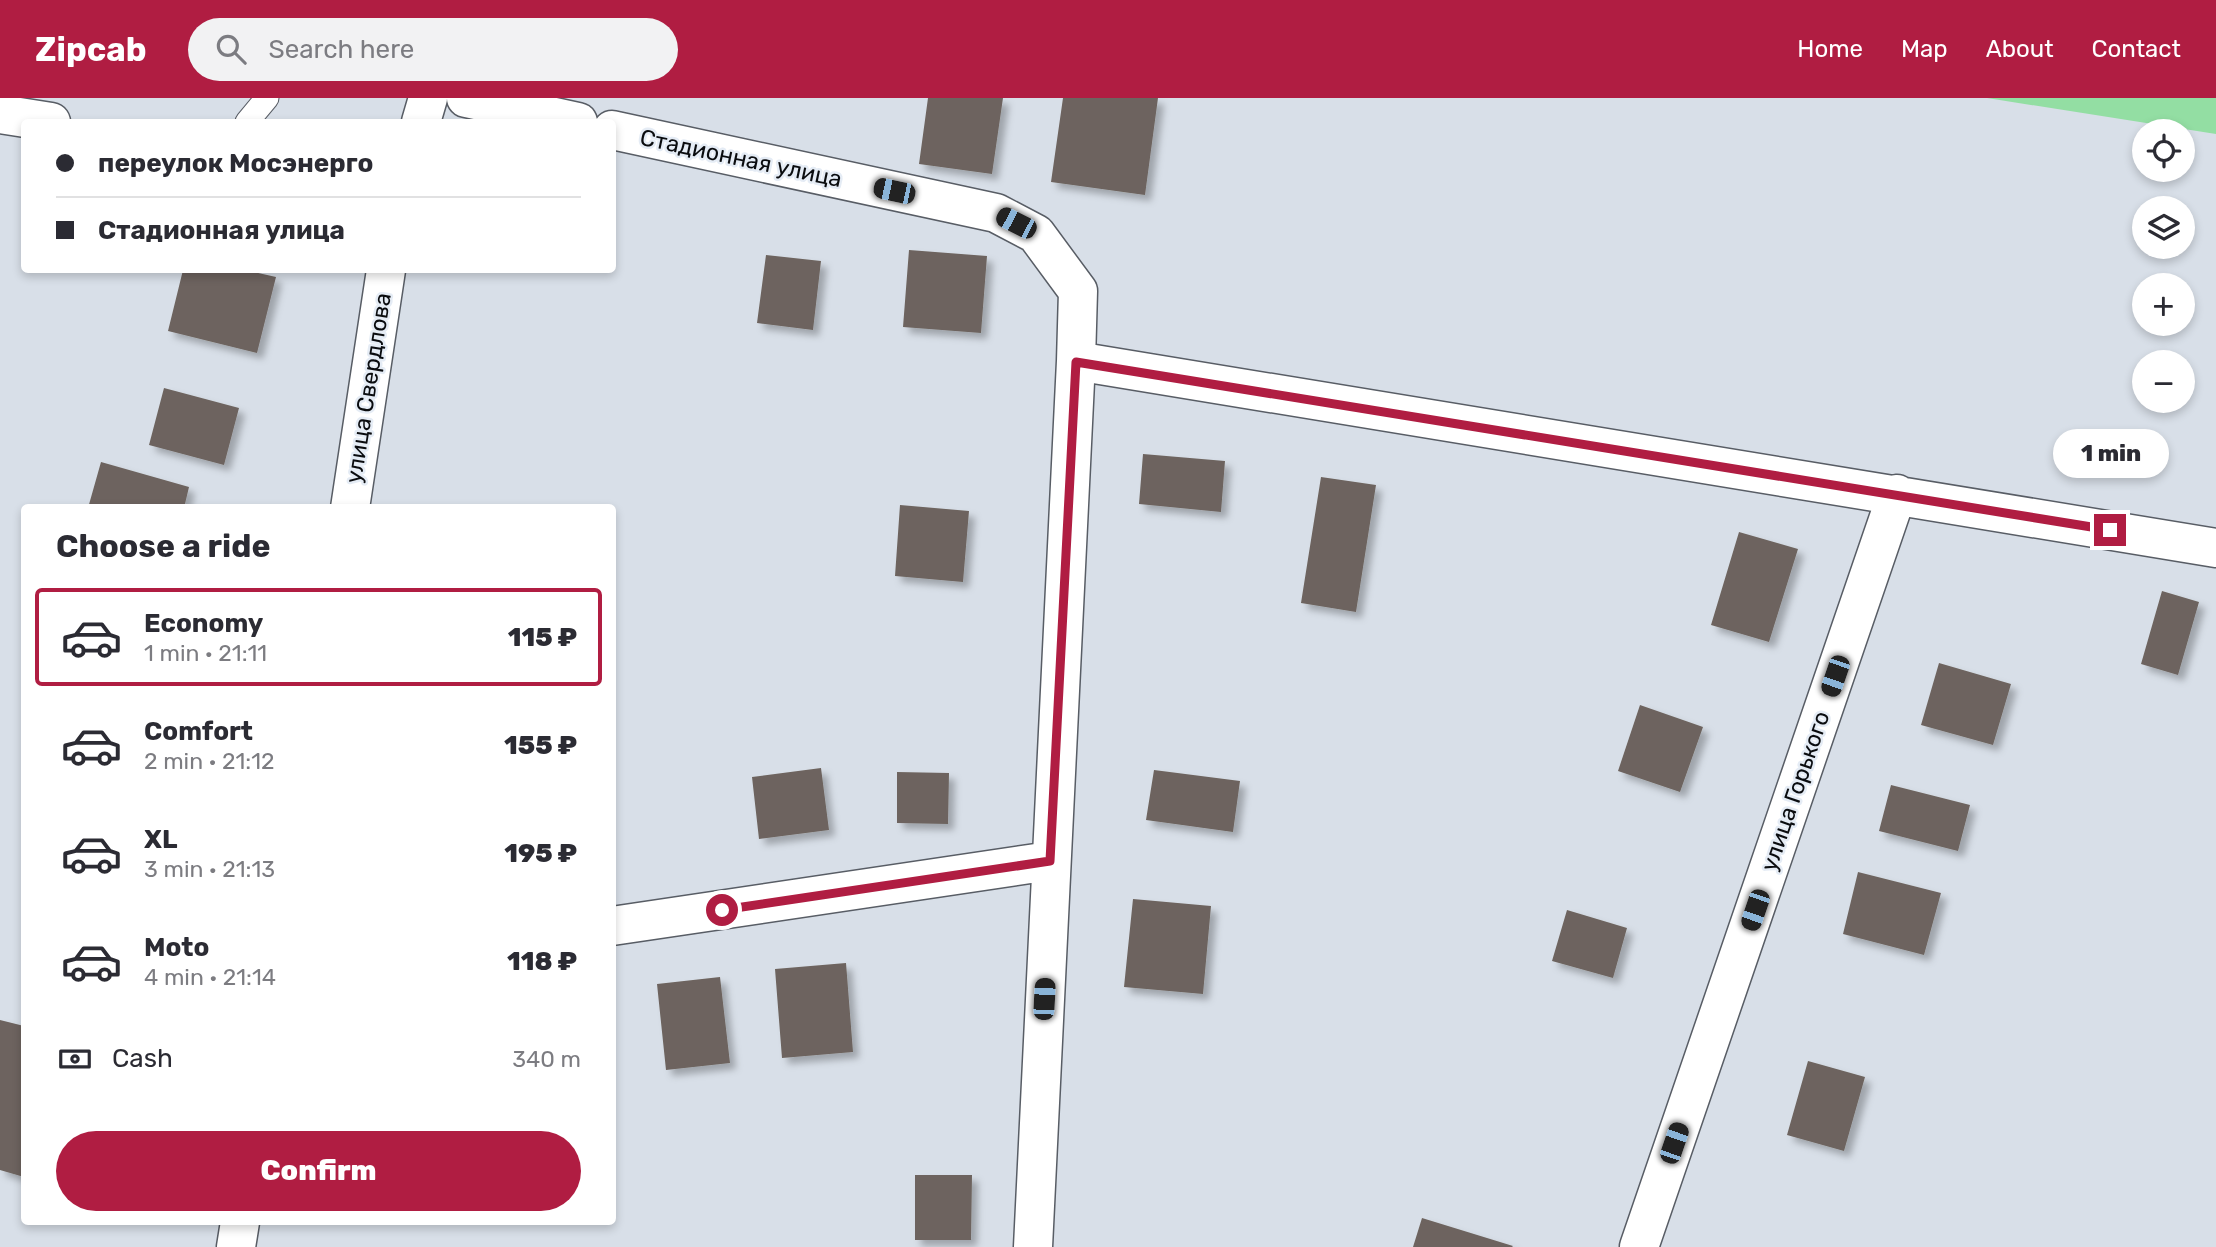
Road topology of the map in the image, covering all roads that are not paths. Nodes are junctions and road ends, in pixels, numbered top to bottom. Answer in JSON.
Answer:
{"nodes":[{"id":1,"x":267,"y":98,"type":"edge"},
{"id":2,"x":428,"y":98,"type":"edge"},
{"id":3,"x":466,"y":98,"type":"edge"},
{"id":4,"x":0,"y":114,"type":"edge"},
{"id":5,"x":32,"y":119,"type":"edge"},
{"id":6,"x":250,"y":119,"type":"edge"},
{"id":7,"x":422,"y":119,"type":"edge"},
{"id":8,"x":565,"y":119,"type":"edge"},
{"id":9,"x":616,"y":131,"type":"edge"},
{"id":10,"x":386,"y":273,"type":"edge"},
{"id":11,"x":1076,"y":362,"type":"junction"},
{"id":12,"x":1897,"y":494,"type":"junction"},
{"id":13,"x":351,"y":504,"type":"edge"},
{"id":14,"x":2216,"y":548,"type":"edge"},
{"id":15,"x":1050,"y":861,"type":"junction"},
{"id":16,"x":616,"y":925,"type":"edge"},
{"id":17,"x":240,"y":1225,"type":"edge"},
{"id":18,"x":236,"y":1247,"type":"edge"},
{"id":19,"x":1033,"y":1247,"type":"edge"},
{"id":20,"x":1639,"y":1247,"type":"edge"}],
"edges":[{"from":1,"to":6,"type":"lane"},
{"from":2,"to":7,"type":"street"},
{"from":3,"to":8,"type":"street"},
{"from":4,"to":5,"type":"street"},
{"from":9,"to":11,"type":"street","name":"Стадионная улица"},
{"from":10,"to":13,"type":"street","name":"улица Свердлова"},
{"from":11,"to":12,"type":"street"},
{"from":11,"to":15,"type":"street","name":"Стадионная улица"},
{"from":12,"to":14,"type":"street"},
{"from":12,"to":20,"type":"street","name":"улица Горького"},
{"from":15,"to":16,"type":"street"},
{"from":15,"to":19,"type":"street","name":"Стадионная улица"},
{"from":17,"to":18,"type":"street"}]}
